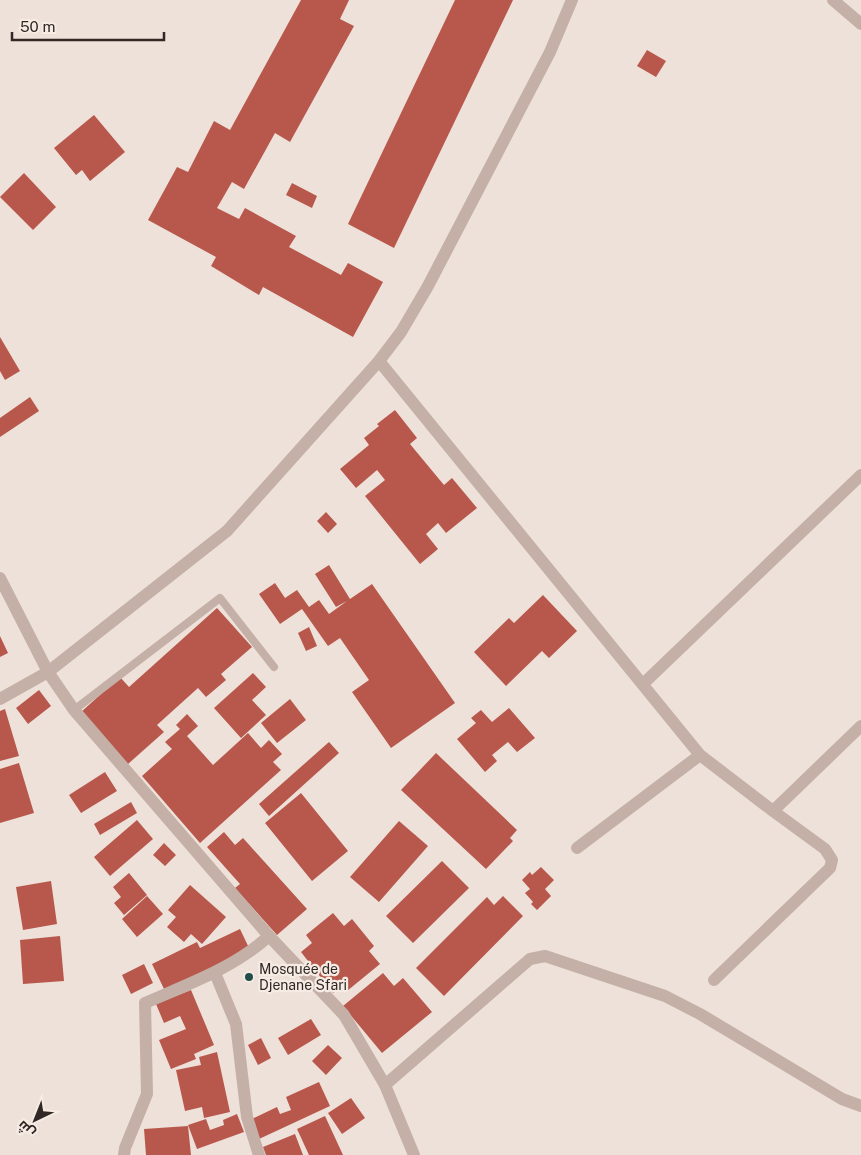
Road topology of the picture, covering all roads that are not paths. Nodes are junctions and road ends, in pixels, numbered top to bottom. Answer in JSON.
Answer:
{"nodes":[{"id":1,"x":572,"y":0,"type":"edge"},
{"id":2,"x":833,"y":0,"type":"edge"},
{"id":3,"x":861,"y":24,"type":"edge"},
{"id":4,"x":379,"y":361,"type":"junction"},
{"id":5,"x":861,"y":475,"type":"edge"},
{"id":6,"x":0,"y":578,"type":"edge"},
{"id":7,"x":274,"y":668,"type":"dead end"},
{"id":8,"x":48,"y":672,"type":"junction"},
{"id":9,"x":643,"y":684,"type":"junction"},
{"id":10,"x":0,"y":699,"type":"edge"},
{"id":11,"x":74,"y":710,"type":"junction"},
{"id":12,"x":861,"y":726,"type":"edge"},
{"id":13,"x":700,"y":755,"type":"junction"},
{"id":14,"x":773,"y":811,"type":"junction"},
{"id":15,"x":577,"y":848,"type":"dead end"},
{"id":16,"x":269,"y":936,"type":"junction"},
{"id":17,"x":214,"y":973,"type":"junction"},
{"id":18,"x":714,"y":980,"type":"dead end"},
{"id":19,"x":385,"y":1085,"type":"junction"},
{"id":20,"x":861,"y":1106,"type":"edge"},
{"id":21,"x":124,"y":1155,"type":"edge"},
{"id":22,"x":259,"y":1155,"type":"edge"},
{"id":23,"x":414,"y":1155,"type":"edge"}],
"edges":[{"from":1,"to":4,"type":"street"},
{"from":2,"to":3,"type":"street"},
{"from":4,"to":8,"type":"street"},
{"from":4,"to":9,"type":"street"},
{"from":5,"to":9,"type":"street"},
{"from":6,"to":8,"type":"street"},
{"from":7,"to":11,"type":"lane"},
{"from":8,"to":10,"type":"street"},
{"from":8,"to":11,"type":"street"},
{"from":9,"to":13,"type":"street"},
{"from":11,"to":16,"type":"street"},
{"from":12,"to":14,"type":"street"},
{"from":13,"to":14,"type":"street"},
{"from":13,"to":15,"type":"street"},
{"from":14,"to":18,"type":"street"},
{"from":16,"to":17,"type":"street"},
{"from":16,"to":19,"type":"street"},
{"from":17,"to":21,"type":"street"},
{"from":17,"to":22,"type":"street"},
{"from":19,"to":20,"type":"street"},
{"from":19,"to":23,"type":"street"}]}
